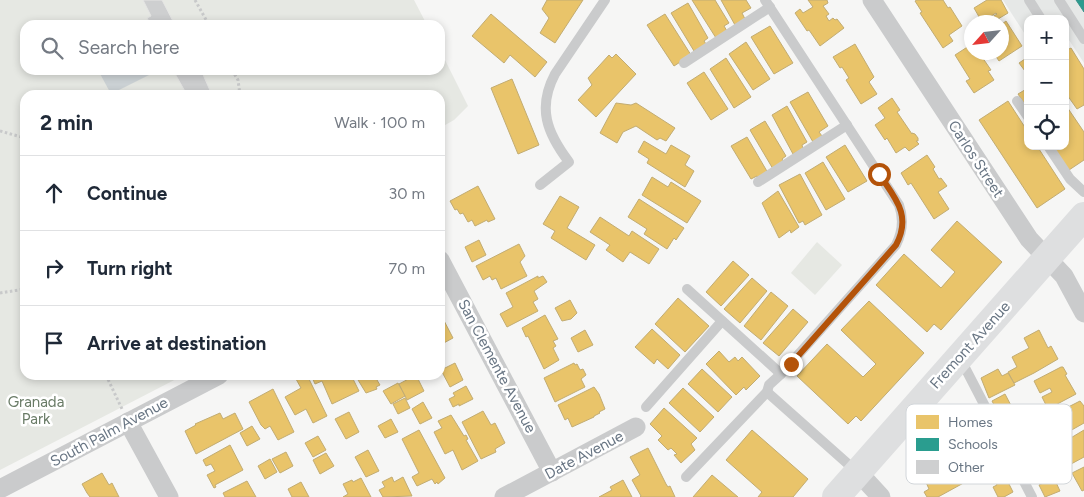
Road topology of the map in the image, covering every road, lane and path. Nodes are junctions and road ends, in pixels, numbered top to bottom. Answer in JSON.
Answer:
{"nodes":[{"id":1,"x":196,"y":0,"type":"edge"},
{"id":2,"x":605,"y":0,"type":"edge"},
{"id":3,"x":872,"y":0,"type":"edge"},
{"id":4,"x":1029,"y":0,"type":"edge"},
{"id":5,"x":1059,"y":0,"type":"edge"},
{"id":6,"x":768,"y":3,"type":"edge"},
{"id":7,"x":1038,"y":15,"type":"edge"},
{"id":8,"x":1064,"y":15,"type":"edge"},
{"id":9,"x":206,"y":20,"type":"edge"},
{"id":10,"x":1069,"y":22,"type":"edge"},
{"id":11,"x":1084,"y":39,"type":"edge"},
{"id":12,"x":684,"y":63,"type":"dead end"},
{"id":13,"x":235,"y":75,"type":"edge"},
{"id":14,"x":239,"y":90,"type":"edge"},
{"id":15,"x":1017,"y":101,"type":"dead end"},
{"id":16,"x":1024,"y":111,"type":"edge"},
{"id":17,"x":847,"y":125,"type":"junction"},
{"id":18,"x":0,"y":131,"type":"edge"},
{"id":19,"x":20,"y":137,"type":"edge"},
{"id":20,"x":1051,"y":150,"type":"edge"},
{"id":21,"x":758,"y":182,"type":"dead end"},
{"id":22,"x":540,"y":185,"type":"dead end"},
{"id":23,"x":1084,"y":192,"type":"edge"},
{"id":24,"x":1084,"y":216,"type":"edge"},
{"id":25,"x":1048,"y":259,"type":"junction"},
{"id":26,"x":445,"y":269,"type":"edge"},
{"id":27,"x":687,"y":289,"type":"dead end"},
{"id":28,"x":20,"y":290,"type":"edge"},
{"id":29,"x":0,"y":293,"type":"edge"},
{"id":30,"x":1084,"y":313,"type":"edge"},
{"id":31,"x":722,"y":321,"type":"junction"},
{"id":32,"x":960,"y":357,"type":"junction"},
{"id":33,"x":781,"y":374,"type":"junction"},
{"id":34,"x":108,"y":380,"type":"edge"},
{"id":35,"x":207,"y":380,"type":"edge"},
{"id":36,"x":767,"y":392,"type":"junction"},
{"id":37,"x":918,"y":404,"type":"edge"},
{"id":38,"x":984,"y":404,"type":"edge"},
{"id":39,"x":646,"y":408,"type":"dead end"},
{"id":40,"x":126,"y":415,"type":"junction"},
{"id":41,"x":906,"y":418,"type":"edge"},
{"id":42,"x":636,"y":427,"type":"dead end"},
{"id":43,"x":552,"y":472,"type":"junction"},
{"id":44,"x":858,"y":472,"type":"junction"},
{"id":45,"x":686,"y":477,"type":"dead end"},
{"id":46,"x":1025,"y":484,"type":"edge"},
{"id":47,"x":0,"y":489,"type":"edge"},
{"id":48,"x":168,"y":497,"type":"edge"},
{"id":49,"x":504,"y":497,"type":"edge"},
{"id":50,"x":836,"y":497,"type":"edge"},
{"id":51,"x":881,"y":497,"type":"edge"},
{"id":52,"x":1032,"y":497,"type":"edge"}],
"edges":[{"from":1,"to":9,"type":"path"},
{"from":2,"to":22,"type":"lane"},
{"from":3,"to":25,"type":"street","name":"Carlos Street"},
{"from":4,"to":7,"type":"lane"},
{"from":5,"to":8,"type":"lane"},
{"from":6,"to":12,"type":"lane"},
{"from":6,"to":17,"type":"lane"},
{"from":10,"to":11,"type":"lane"},
{"from":13,"to":14,"type":"path"},
{"from":15,"to":16,"type":"lane"},
{"from":17,"to":21,"type":"lane"},
{"from":17,"to":33,"type":"lane"},
{"from":18,"to":19,"type":"path"},
{"from":20,"to":23,"type":"lane"},
{"from":24,"to":25,"type":"main road","name":"Fremont Avenue"},
{"from":25,"to":30,"type":"street","name":"Carlos Street"},
{"from":25,"to":32,"type":"main road","name":"Fremont Avenue"},
{"from":26,"to":43,"type":"street","name":"San Clemente Avenue"},
{"from":27,"to":31,"type":"lane"},
{"from":28,"to":29,"type":"path"},
{"from":31,"to":33,"type":"lane"},
{"from":31,"to":39,"type":"lane"},
{"from":32,"to":37,"type":"main road","name":"Fremont Avenue"},
{"from":32,"to":38,"type":"lane"},
{"from":33,"to":36,"type":"lane"},
{"from":34,"to":40,"type":"path"},
{"from":35,"to":40,"type":"street","name":"South Palm Avenue"},
{"from":36,"to":44,"type":"lane"},
{"from":36,"to":45,"type":"lane"},
{"from":40,"to":47,"type":"street","name":"South Palm Avenue"},
{"from":40,"to":48,"type":"street"},
{"from":41,"to":44,"type":"main road","name":"Fremont Avenue"},
{"from":42,"to":43,"type":"street","name":"Date Avenue"},
{"from":43,"to":49,"type":"street","name":"Date Avenue"},
{"from":44,"to":50,"type":"main road","name":"Fremont Avenue"},
{"from":44,"to":51,"type":"street"},
{"from":46,"to":52,"type":"lane"}]}
